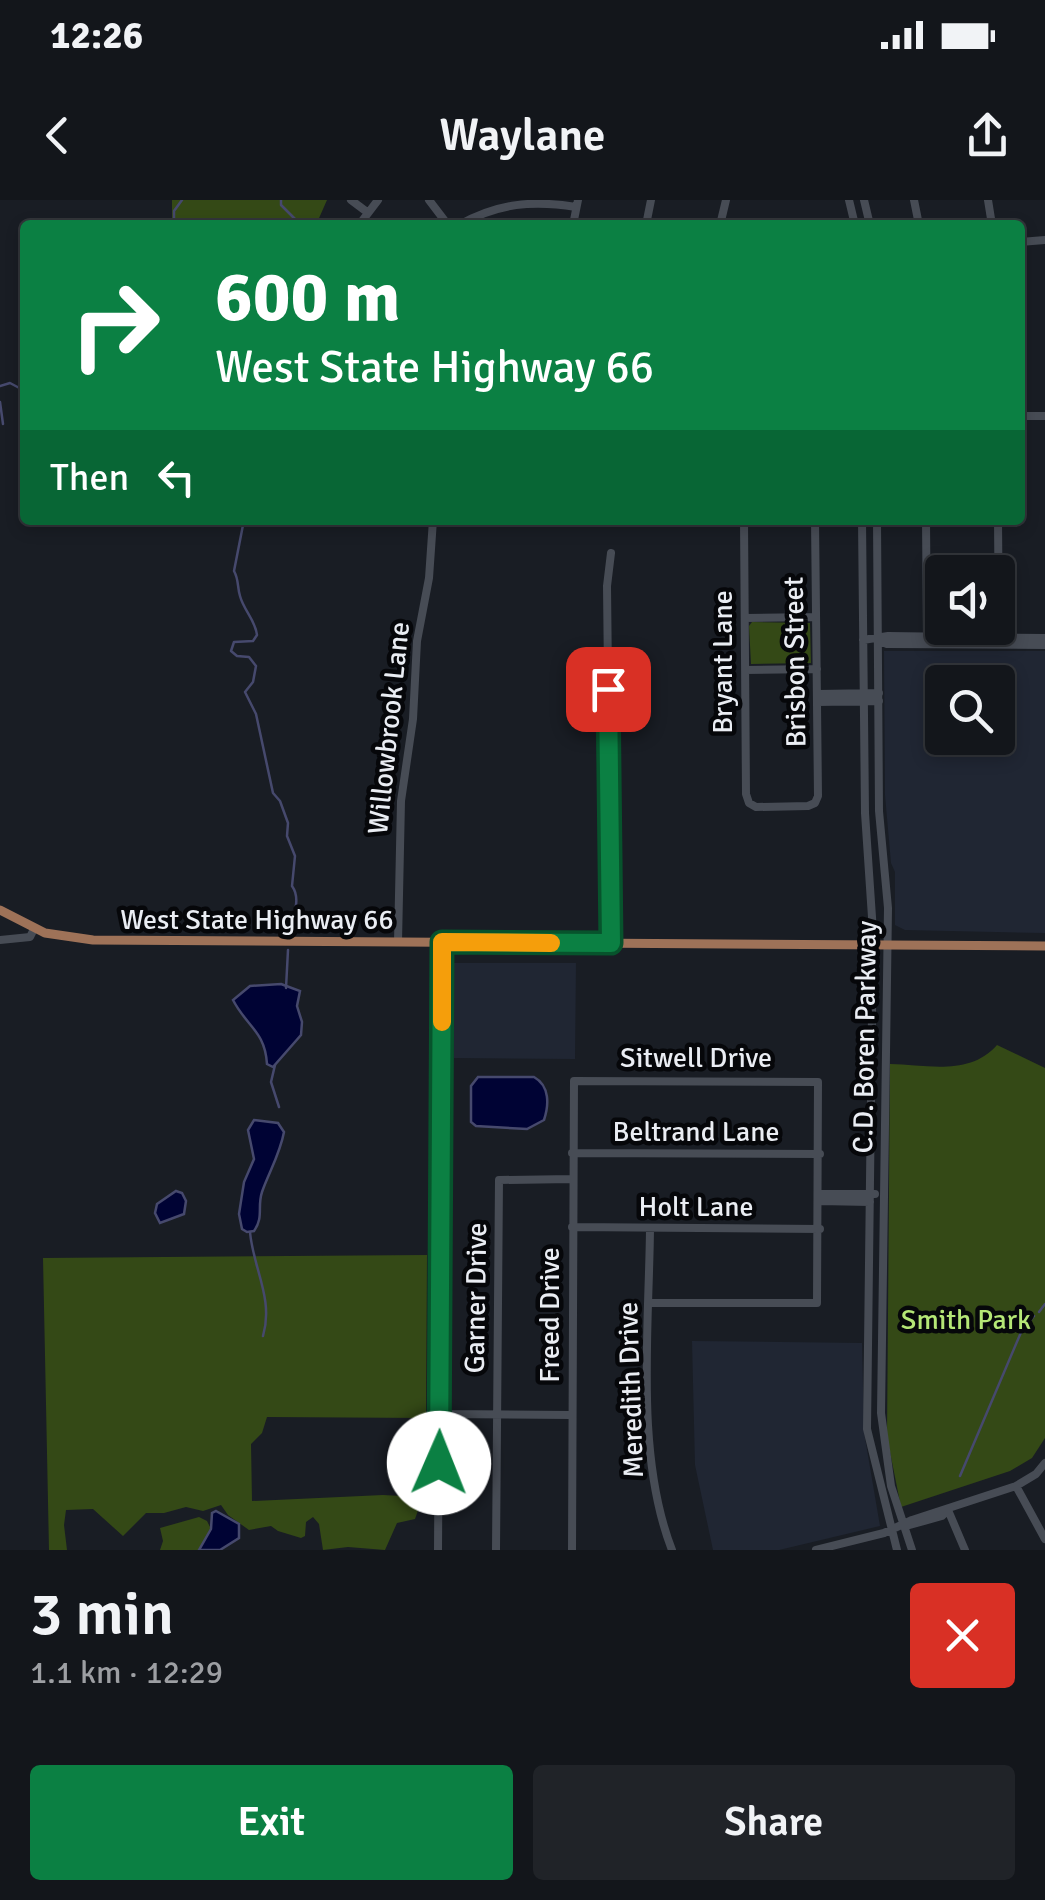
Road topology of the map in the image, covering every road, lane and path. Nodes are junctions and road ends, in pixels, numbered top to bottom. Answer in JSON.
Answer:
{"nodes":[{"id":1,"x":351,"y":200,"type":"edge"},
{"id":2,"x":378,"y":200,"type":"edge"},
{"id":3,"x":428,"y":200,"type":"edge"},
{"id":4,"x":577,"y":204,"type":"edge"},
{"id":5,"x":366,"y":212,"type":"junction"},
{"id":6,"x":362,"y":220,"type":"edge"},
{"id":7,"x":444,"y":220,"type":"edge"},
{"id":8,"x":467,"y":220,"type":"edge"},
{"id":9,"x":433,"y":525,"type":"edge"},
{"id":10,"x":744,"y":525,"type":"edge"},
{"id":11,"x":815,"y":525,"type":"edge"},
{"id":12,"x":862,"y":525,"type":"edge"},
{"id":13,"x":877,"y":525,"type":"edge"},
{"id":14,"x":926,"y":525,"type":"edge"},
{"id":15,"x":998,"y":525,"type":"edge"},
{"id":16,"x":611,"y":553,"type":"dead end"},
{"id":17,"x":926,"y":555,"type":"edge"},
{"id":18,"x":998,"y":555,"type":"edge"},
{"id":19,"x":816,"y":617,"type":"junction"},
{"id":20,"x":744,"y":618,"type":"junction"},
{"id":21,"x":863,"y":640,"type":"junction"},
{"id":22,"x":878,"y":640,"type":"junction"},
{"id":23,"x":925,"y":641,"type":"edge"},
{"id":24,"x":1015,"y":641,"type":"edge"},
{"id":25,"x":1045,"y":642,"type":"edge"},
{"id":26,"x":817,"y":669,"type":"junction"},
{"id":27,"x":745,"y":670,"type":"junction"},
{"id":28,"x":863,"y":697,"type":"junction"},
{"id":29,"x":879,"y":697,"type":"junction"},
{"id":30,"x":818,"y":698,"type":"junction"},
{"id":31,"x":815,"y":802,"type":"joint"},
{"id":32,"x":0,"y":910,"type":"edge"},
{"id":33,"x":34,"y":929,"type":"junction"},
{"id":34,"x":0,"y":940,"type":"edge"},
{"id":35,"x":398,"y":942,"type":"junction"},
{"id":36,"x":442,"y":942,"type":"junction"},
{"id":37,"x":611,"y":943,"type":"junction"},
{"id":38,"x":873,"y":944,"type":"junction"},
{"id":39,"x":888,"y":945,"type":"junction"},
{"id":40,"x":1045,"y":946,"type":"edge"},
{"id":41,"x":872,"y":1038,"type":"junction"},
{"id":42,"x":887,"y":1038,"type":"junction"},
{"id":43,"x":574,"y":1081,"type":"joint"},
{"id":44,"x":572,"y":1153,"type":"junction"},
{"id":45,"x":820,"y":1154,"type":"junction"},
{"id":46,"x":572,"y":1180,"type":"junction"},
{"id":47,"x":820,"y":1197,"type":"junction"},
{"id":48,"x":870,"y":1198,"type":"junction"},
{"id":49,"x":884,"y":1198,"type":"junction"},
{"id":50,"x":572,"y":1227,"type":"junction"},
{"id":51,"x":650,"y":1229,"type":"junction"},
{"id":52,"x":820,"y":1229,"type":"junction"},
{"id":53,"x":649,"y":1304,"type":"junction"},
{"id":54,"x":867,"y":1356,"type":"junction"},
{"id":55,"x":882,"y":1358,"type":"junction"},
{"id":56,"x":440,"y":1414,"type":"junction"},
{"id":57,"x":497,"y":1414,"type":"junction"},
{"id":58,"x":571,"y":1414,"type":"junction"},
{"id":59,"x":1045,"y":1463,"type":"edge"},
{"id":60,"x":1016,"y":1486,"type":"junction"},
{"id":61,"x":948,"y":1510,"type":"junction"},
{"id":62,"x":903,"y":1526,"type":"junction"},
{"id":63,"x":891,"y":1531,"type":"junction"},
{"id":64,"x":1045,"y":1540,"type":"edge"},
{"id":65,"x":438,"y":1550,"type":"edge"},
{"id":66,"x":496,"y":1550,"type":"edge"},
{"id":67,"x":572,"y":1550,"type":"edge"},
{"id":68,"x":670,"y":1550,"type":"edge"},
{"id":69,"x":816,"y":1550,"type":"edge"},
{"id":70,"x":898,"y":1550,"type":"edge"},
{"id":71,"x":912,"y":1550,"type":"edge"},
{"id":72,"x":965,"y":1550,"type":"edge"}],
"edges":[{"from":1,"to":5,"type":"street"},
{"from":2,"to":5,"type":"street"},
{"from":3,"to":7,"type":"street"},
{"from":4,"to":8,"type":"street"},
{"from":5,"to":6,"type":"street"},
{"from":9,"to":35,"type":"street","name":"Willowbrook Lane"},
{"from":10,"to":20,"type":"street","name":"Bryant Lane"},
{"from":11,"to":19,"type":"street","name":"Brisbon Street"},
{"from":12,"to":21,"type":"street","name":"C.D. Boren Parkway"},
{"from":13,"to":22,"type":"street","name":"C.D. Boren Parkway"},
{"from":14,"to":17,"type":"street"},
{"from":15,"to":18,"type":"street"},
{"from":16,"to":37,"type":"street"},
{"from":19,"to":20,"type":"street"},
{"from":19,"to":26,"type":"street","name":"Brisbon Street"},
{"from":20,"to":27,"type":"street","name":"Bryant Lane"},
{"from":21,"to":22,"type":"street"},
{"from":21,"to":28,"type":"street","name":"C.D. Boren Parkway"},
{"from":22,"to":23,"type":"street"},
{"from":22,"to":29,"type":"street","name":"C.D. Boren Parkway"},
{"from":24,"to":25,"type":"street"},
{"from":26,"to":27,"type":"street"},
{"from":26,"to":30,"type":"street","name":"Brisbon Street"},
{"from":27,"to":31,"type":"street","name":"Bryant Lane"},
{"from":28,"to":29,"type":"street"},
{"from":28,"to":30,"type":"street"},
{"from":28,"to":38,"type":"street","name":"C.D. Boren Parkway"},
{"from":29,"to":39,"type":"street","name":"C.D. Boren Parkway"},
{"from":30,"to":31,"type":"street","name":"Brisbon Street"},
{"from":32,"to":33,"type":"main road","name":"West State Highway 66"},
{"from":33,"to":34,"type":"street"},
{"from":33,"to":35,"type":"main road","name":"West State Highway 66"},
{"from":35,"to":36,"type":"main road","name":"West State Highway 66"},
{"from":36,"to":37,"type":"main road","name":"West State Highway 66"},
{"from":36,"to":56,"type":"street"},
{"from":37,"to":38,"type":"main road","name":"West State Highway 66"},
{"from":38,"to":39,"type":"main road","name":"West State Highway 66"},
{"from":38,"to":41,"type":"street","name":"C.D. Boren Parkway"},
{"from":39,"to":40,"type":"main road","name":"West State Highway 66"},
{"from":39,"to":42,"type":"street","name":"C.D. Boren Parkway"},
{"from":41,"to":42,"type":"street"},
{"from":41,"to":48,"type":"street","name":"C.D. Boren Parkway"},
{"from":42,"to":49,"type":"street","name":"C.D. Boren Parkway"},
{"from":43,"to":44,"type":"street","name":"Freed Drive"},
{"from":43,"to":45,"type":"street","name":"Sitwell Drive"},
{"from":44,"to":45,"type":"street","name":"Beltrand Lane"},
{"from":44,"to":46,"type":"street","name":"Freed Drive"},
{"from":45,"to":47,"type":"street"},
{"from":46,"to":50,"type":"street","name":"Freed Drive"},
{"from":46,"to":57,"type":"street","name":"Garner Drive"},
{"from":47,"to":48,"type":"street"},
{"from":47,"to":52,"type":"street"},
{"from":48,"to":49,"type":"street"},
{"from":48,"to":54,"type":"street","name":"C.D. Boren Parkway"},
{"from":49,"to":55,"type":"street","name":"C.D. Boren Parkway"},
{"from":50,"to":51,"type":"street","name":"Holt Lane"},
{"from":50,"to":58,"type":"street","name":"Freed Drive"},
{"from":51,"to":52,"type":"street","name":"Holt Lane"},
{"from":51,"to":53,"type":"street","name":"Meredith Drive"},
{"from":52,"to":53,"type":"street"},
{"from":53,"to":68,"type":"street","name":"Meredith Drive"},
{"from":54,"to":55,"type":"street"},
{"from":54,"to":63,"type":"street","name":"C.D. Boren Parkway"},
{"from":55,"to":62,"type":"street","name":"C.D. Boren Parkway"},
{"from":56,"to":57,"type":"street"},
{"from":56,"to":65,"type":"street"},
{"from":57,"to":58,"type":"street"},
{"from":57,"to":66,"type":"street","name":"Garner Drive"},
{"from":58,"to":67,"type":"street","name":"Freed Drive"},
{"from":59,"to":60,"type":"street"},
{"from":60,"to":61,"type":"street"},
{"from":60,"to":64,"type":"street"},
{"from":61,"to":62,"type":"street"},
{"from":61,"to":72,"type":"street"},
{"from":62,"to":63,"type":"street"},
{"from":62,"to":71,"type":"street","name":"C.D. Boren Parkway"},
{"from":63,"to":69,"type":"street"},
{"from":63,"to":70,"type":"street","name":"C.D. Boren Parkway"}]}
